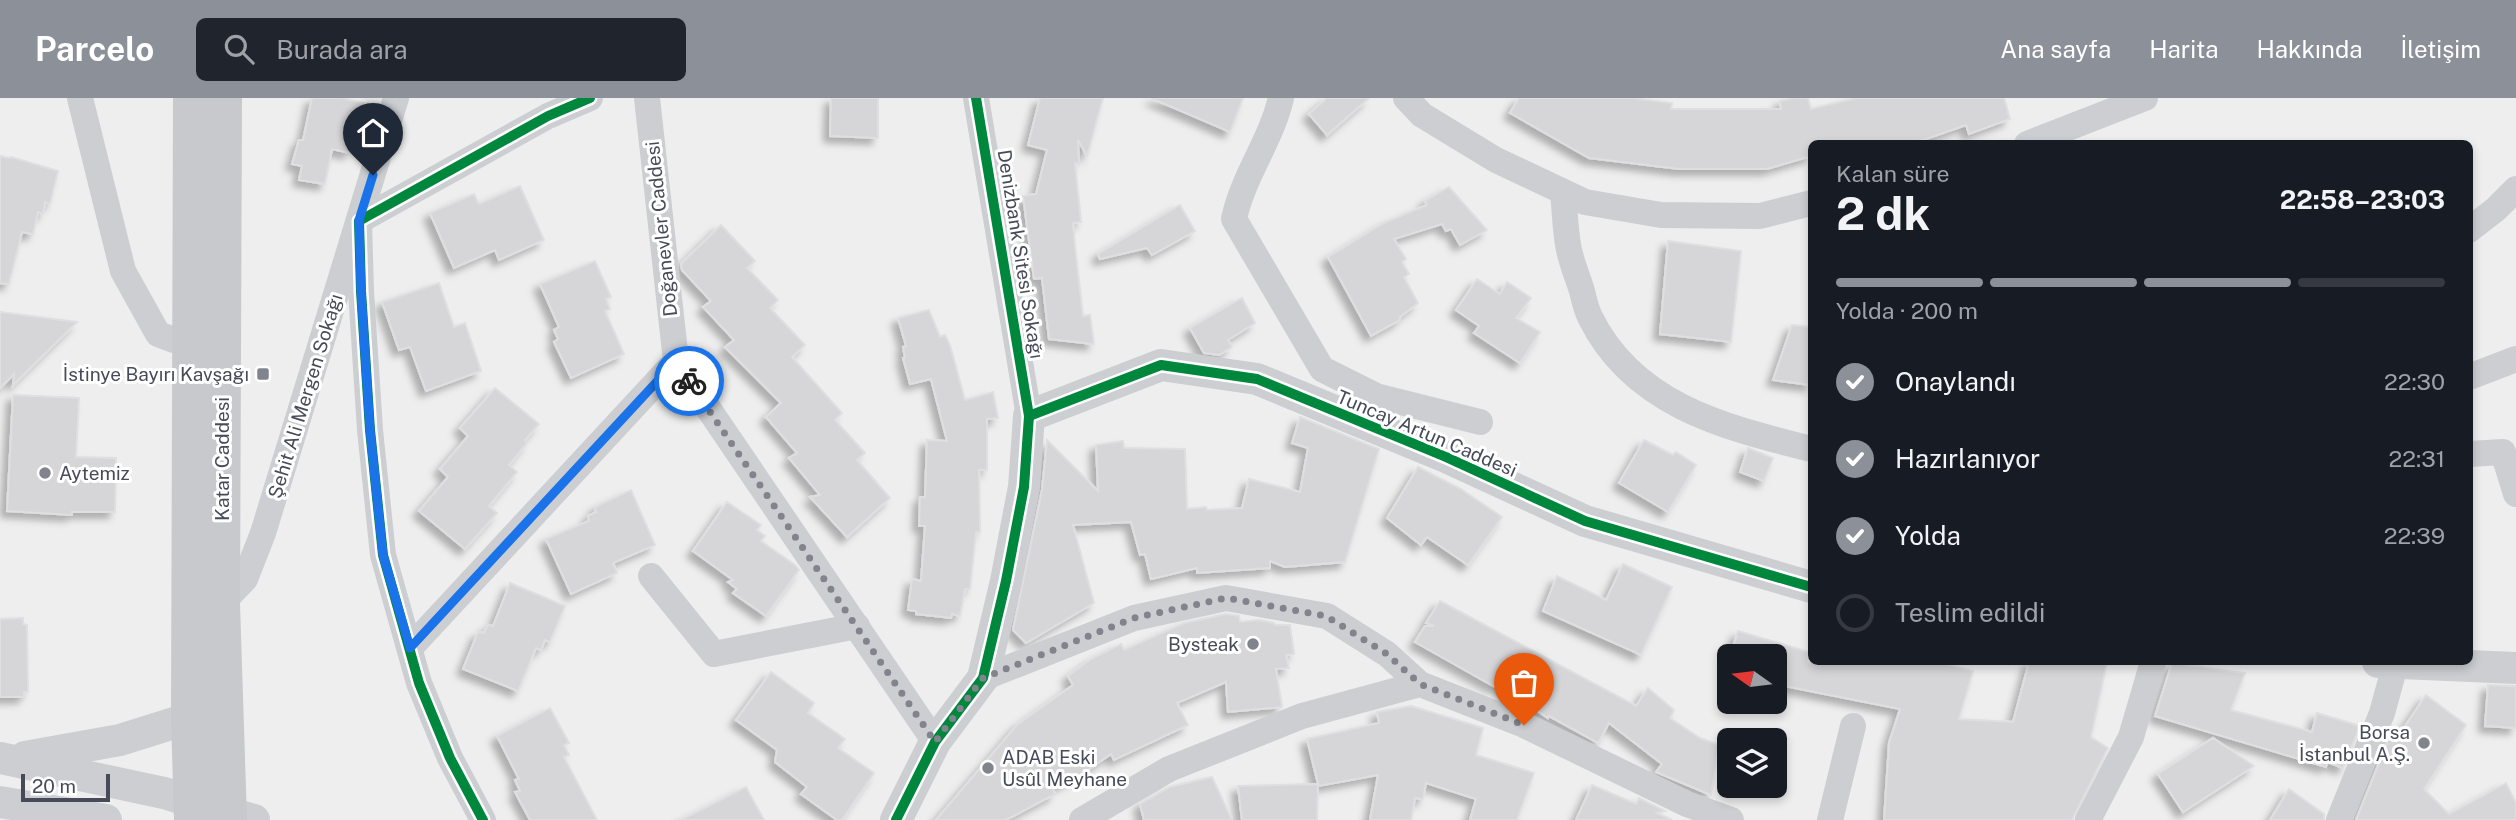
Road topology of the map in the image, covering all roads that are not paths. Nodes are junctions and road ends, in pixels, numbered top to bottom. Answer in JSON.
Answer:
{"nodes":[{"id":1,"x":80,"y":98,"type":"edge"},
{"id":2,"x":192,"y":98,"type":"edge"},
{"id":3,"x":223,"y":98,"type":"edge"},
{"id":4,"x":396,"y":98,"type":"edge"},
{"id":5,"x":590,"y":98,"type":"edge"},
{"id":6,"x":647,"y":98,"type":"edge"},
{"id":7,"x":976,"y":98,"type":"edge"},
{"id":8,"x":1281,"y":98,"type":"edge"},
{"id":9,"x":2146,"y":98,"type":"edge"},
{"id":10,"x":1414,"y":106,"type":"edge"},
{"id":11,"x":2037,"y":140,"type":"edge"},
{"id":12,"x":2516,"y":188,"type":"edge"},
{"id":13,"x":1563,"y":192,"type":"junction"},
{"id":14,"x":1808,"y":204,"type":"edge"},
{"id":15,"x":359,"y":220,"type":"junction"},
{"id":16,"x":2473,"y":227,"type":"edge"},
{"id":17,"x":207,"y":340,"type":"junction"},
{"id":18,"x":2516,"y":359,"type":"edge"},
{"id":19,"x":676,"y":361,"type":"junction"},
{"id":20,"x":2473,"y":375,"type":"edge"},
{"id":21,"x":1336,"y":376,"type":"junction"},
{"id":22,"x":1324,"y":408,"type":"junction"},
{"id":23,"x":1029,"y":415,"type":"junction"},
{"id":24,"x":1480,"y":422,"type":"dead end"},
{"id":25,"x":1808,"y":448,"type":"edge"},
{"id":26,"x":2510,"y":450,"type":"edge"},
{"id":27,"x":2473,"y":454,"type":"edge"},
{"id":28,"x":2516,"y":494,"type":"edge"},
{"id":29,"x":651,"y":576,"type":"dead end"},
{"id":30,"x":1808,"y":586,"type":"edge"},
{"id":31,"x":221,"y":604,"type":"junction"},
{"id":32,"x":857,"y":626,"type":"junction"},
{"id":33,"x":410,"y":648,"type":"junction"},
{"id":34,"x":2152,"y":665,"type":"edge"},
{"id":35,"x":2395,"y":665,"type":"edge"},
{"id":36,"x":2456,"y":665,"type":"edge"},
{"id":37,"x":2516,"y":668,"type":"edge"},
{"id":38,"x":983,"y":678,"type":"junction"},
{"id":39,"x":1420,"y":684,"type":"junction"},
{"id":40,"x":190,"y":718,"type":"junction"},
{"id":41,"x":1853,"y":726,"type":"dead end"},
{"id":42,"x":935,"y":742,"type":"junction"},
{"id":43,"x":5,"y":759,"type":"edge"},
{"id":44,"x":0,"y":802,"type":"edge"},
{"id":45,"x":46,"y":814,"type":"edge"},
{"id":46,"x":219,"y":815,"type":"edge"},
{"id":47,"x":106,"y":820,"type":"edge"},
{"id":48,"x":483,"y":820,"type":"edge"},
{"id":49,"x":896,"y":820,"type":"edge"},
{"id":50,"x":1082,"y":820,"type":"edge"},
{"id":51,"x":1731,"y":820,"type":"edge"},
{"id":52,"x":1830,"y":820,"type":"edge"},
{"id":53,"x":2088,"y":820,"type":"edge"},
{"id":54,"x":2339,"y":820,"type":"edge"}],
"edges":[{"from":1,"to":17,"type":"street"},
{"from":2,"to":17,"type":"main road","name":"Katar Caddesi"},
{"from":3,"to":17,"type":"main road","name":"Katar Caddesi"},
{"from":4,"to":15,"type":"street","name":"Şehit Ali Mergen Sokağı"},
{"from":5,"to":15,"type":"street"},
{"from":6,"to":19,"type":"street","name":"Doğanevler Caddesi"},
{"from":7,"to":23,"type":"street","name":"Denizbank Sitesi Sokağı"},
{"from":8,"to":21,"type":"street"},
{"from":9,"to":11,"type":"street"},
{"from":10,"to":13,"type":"street"},
{"from":12,"to":16,"type":"street"},
{"from":13,"to":14,"type":"street"},
{"from":13,"to":25,"type":"street"},
{"from":15,"to":31,"type":"street","name":"Şehit Ali Mergen Sokağı"},
{"from":15,"to":33,"type":"street"},
{"from":17,"to":31,"type":"main road","name":"Katar Caddesi"},
{"from":17,"to":40,"type":"main road","name":"Katar Caddesi"},
{"from":18,"to":20,"type":"street"},
{"from":19,"to":32,"type":"street","name":"Doğanevler Caddesi"},
{"from":19,"to":33,"type":"street"},
{"from":21,"to":22,"type":"street"},
{"from":21,"to":24,"type":"street"},
{"from":22,"to":23,"type":"street","name":"Tuncay Artun Caddesi"},
{"from":22,"to":30,"type":"street","name":"Tuncay Artun Caddesi"},
{"from":23,"to":38,"type":"street"},
{"from":26,"to":27,"type":"street"},
{"from":26,"to":28,"type":"street"},
{"from":29,"to":32,"type":"street"},
{"from":31,"to":46,"type":"main road","name":"Katar Caddesi"},
{"from":32,"to":42,"type":"street","name":"Doğanevler Caddesi"},
{"from":33,"to":48,"type":"street"},
{"from":34,"to":53,"type":"street"},
{"from":35,"to":54,"type":"street"},
{"from":36,"to":37,"type":"street"},
{"from":38,"to":39,"type":"street"},
{"from":38,"to":42,"type":"street"},
{"from":39,"to":50,"type":"street"},
{"from":39,"to":51,"type":"street"},
{"from":40,"to":43,"type":"street"},
{"from":40,"to":46,"type":"main road","name":"Katar Caddesi"},
{"from":41,"to":52,"type":"street"},
{"from":42,"to":49,"type":"street"},
{"from":43,"to":46,"type":"street"},
{"from":44,"to":45,"type":"street"},
{"from":45,"to":47,"type":"street"}]}
